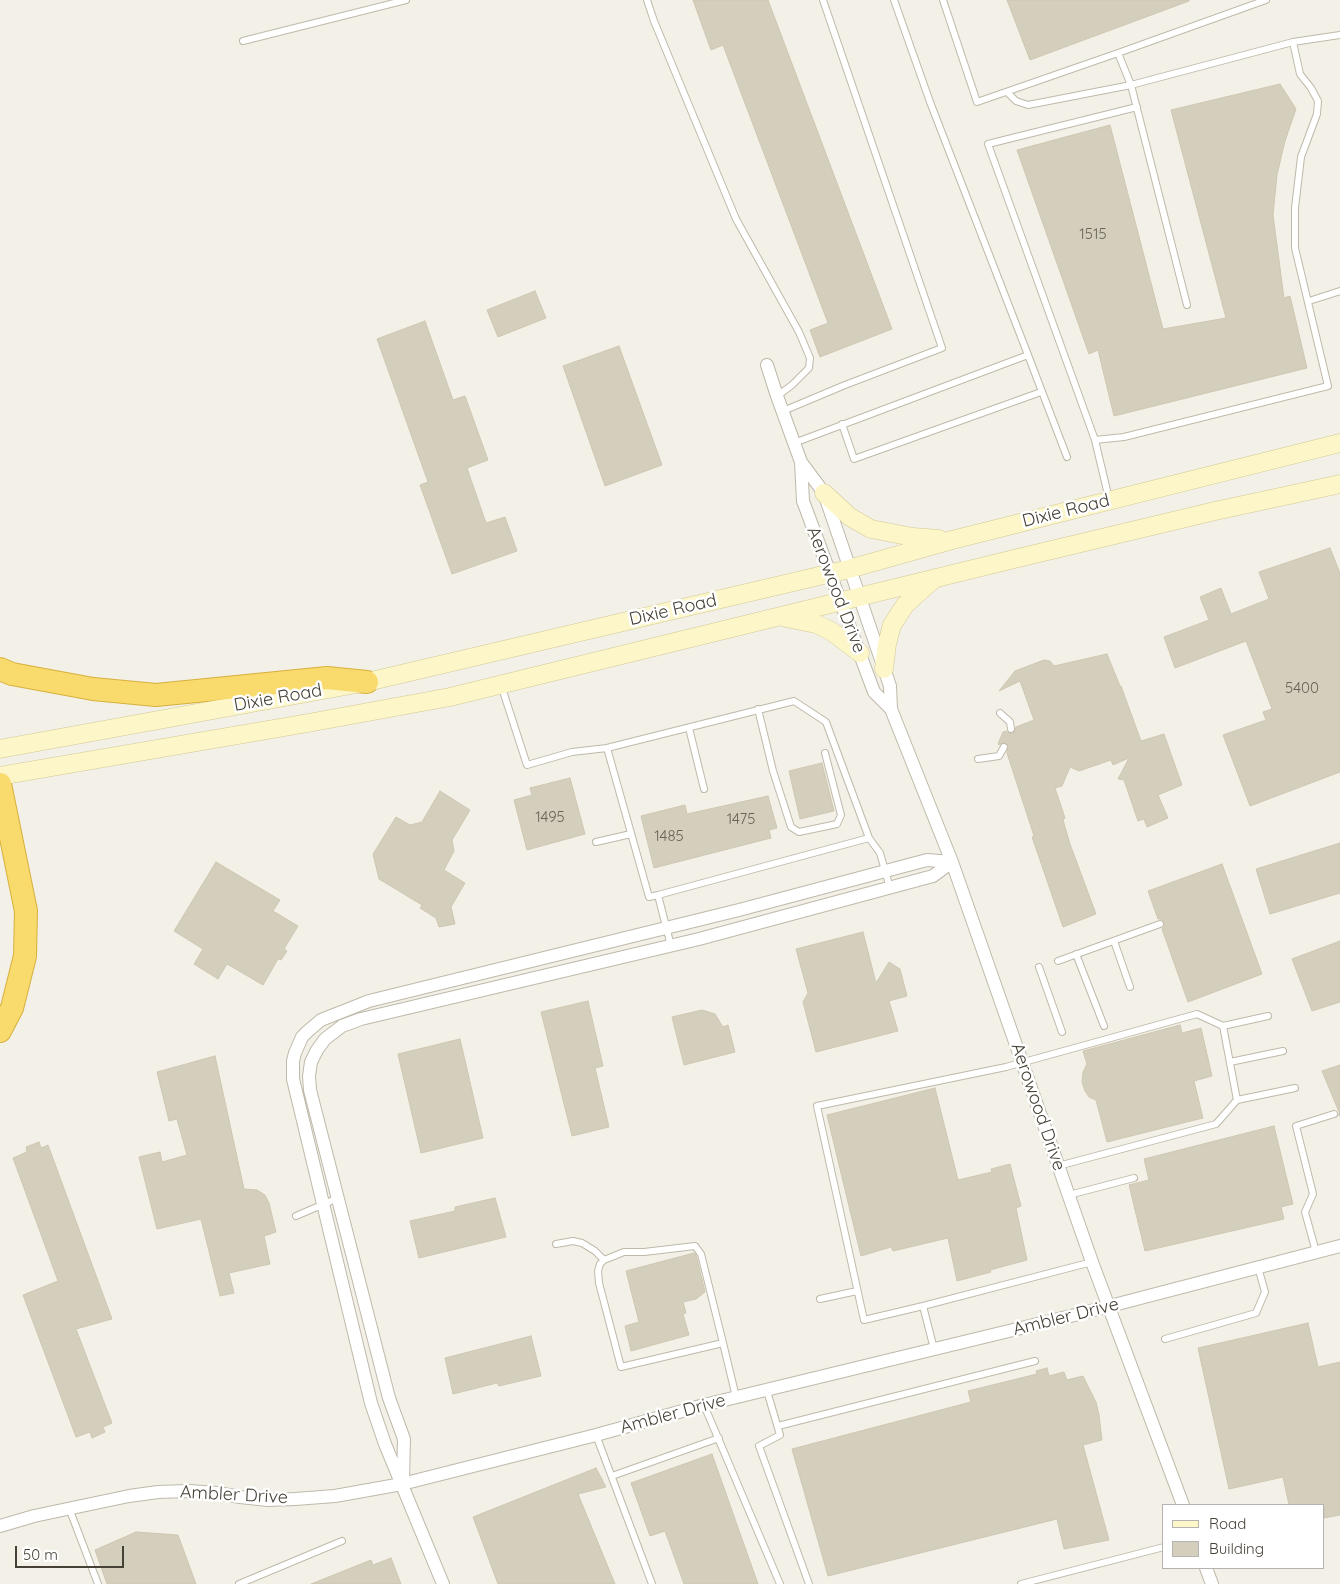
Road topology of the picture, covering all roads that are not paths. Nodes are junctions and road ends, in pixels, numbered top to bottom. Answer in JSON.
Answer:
{"nodes":[{"id":1,"x":406,"y":0,"type":"edge"},
{"id":2,"x":647,"y":0,"type":"edge"},
{"id":3,"x":823,"y":0,"type":"edge"},
{"id":4,"x":894,"y":0,"type":"edge"},
{"id":5,"x":943,"y":0,"type":"edge"},
{"id":6,"x":1266,"y":0,"type":"edge"},
{"id":7,"x":1340,"y":35,"type":"edge"},
{"id":8,"x":243,"y":41,"type":"dead end"},
{"id":9,"x":1293,"y":42,"type":"junction"},
{"id":10,"x":1118,"y":53,"type":"junction"},
{"id":11,"x":1131,"y":84,"type":"junction"},
{"id":12,"x":1007,"y":92,"type":"junction"},
{"id":13,"x":1137,"y":107,"type":"junction"},
{"id":14,"x":1340,"y":291,"type":"edge"},
{"id":15,"x":1309,"y":301,"type":"junction"},
{"id":16,"x":1187,"y":305,"type":"dead end"},
{"id":17,"x":1028,"y":355,"type":"junction"},
{"id":18,"x":767,"y":365,"type":"dead end"},
{"id":19,"x":1041,"y":392,"type":"junction"},
{"id":20,"x":777,"y":396,"type":"junction"},
{"id":21,"x":783,"y":411,"type":"junction"},
{"id":22,"x":842,"y":424,"type":"junction"},
{"id":23,"x":1095,"y":440,"type":"junction"},
{"id":24,"x":1337,"y":441,"type":"edge"},
{"id":25,"x":794,"y":443,"type":"junction"},
{"id":26,"x":1067,"y":457,"type":"dead end"},
{"id":27,"x":802,"y":462,"type":"junction"},
{"id":28,"x":1340,"y":484,"type":"edge"},
{"id":29,"x":824,"y":493,"type":"junction"},
{"id":30,"x":1109,"y":500,"type":"junction"},
{"id":31,"x":952,"y":540,"type":"junction"},
{"id":32,"x":849,"y":569,"type":"junction"},
{"id":33,"x":829,"y":573,"type":"junction"},
{"id":34,"x":936,"y":577,"type":"junction"},
{"id":35,"x":859,"y":597,"type":"junction"},
{"id":36,"x":840,"y":602,"type":"junction"},
{"id":37,"x":778,"y":616,"type":"junction"},
{"id":38,"x":860,"y":653,"type":"junction"},
{"id":39,"x":0,"y":669,"type":"edge"},
{"id":40,"x":884,"y":669,"type":"junction"},
{"id":41,"x":367,"y":682,"type":"junction"},
{"id":42,"x":501,"y":684,"type":"junction"},
{"id":43,"x":758,"y":709,"type":"junction"},
{"id":44,"x":891,"y":709,"type":"junction"},
{"id":45,"x":1000,"y":714,"type":"dead end"},
{"id":46,"x":689,"y":728,"type":"junction"},
{"id":47,"x":1011,"y":729,"type":"dead end"},
{"id":48,"x":1004,"y":747,"type":"dead end"},
{"id":49,"x":607,"y":748,"type":"junction"},
{"id":50,"x":0,"y":749,"type":"edge"},
{"id":51,"x":825,"y":753,"type":"dead end"},
{"id":52,"x":978,"y":759,"type":"dead end"},
{"id":53,"x":0,"y":776,"type":"edge"},
{"id":54,"x":0,"y":784,"type":"edge"},
{"id":55,"x":704,"y":789,"type":"dead end"},
{"id":56,"x":631,"y":834,"type":"junction"},
{"id":57,"x":869,"y":838,"type":"junction"},
{"id":58,"x":596,"y":842,"type":"dead end"},
{"id":59,"x":952,"y":862,"type":"junction"},
{"id":60,"x":884,"y":872,"type":"junction"},
{"id":61,"x":890,"y":888,"type":"junction"},
{"id":62,"x":658,"y":894,"type":"junction"},
{"id":63,"x":1160,"y":924,"type":"dead end"},
{"id":64,"x":666,"y":928,"type":"junction"},
{"id":65,"x":1114,"y":941,"type":"junction"},
{"id":66,"x":671,"y":946,"type":"junction"},
{"id":67,"x":1076,"y":954,"type":"junction"},
{"id":68,"x":1058,"y":960,"type":"dead end"},
{"id":69,"x":520,"y":964,"type":"junction"},
{"id":70,"x":1039,"y":966,"type":"dead end"},
{"id":71,"x":524,"y":981,"type":"junction"},
{"id":72,"x":1130,"y":986,"type":"dead end"},
{"id":73,"x":369,"y":1000,"type":"junction"},
{"id":74,"x":372,"y":1016,"type":"junction"},
{"id":75,"x":1268,"y":1016,"type":"dead end"},
{"id":76,"x":1104,"y":1026,"type":"dead end"},
{"id":77,"x":1223,"y":1026,"type":"junction"},
{"id":78,"x":0,"y":1031,"type":"edge"},
{"id":79,"x":1062,"y":1032,"type":"dead end"},
{"id":80,"x":1283,"y":1051,"type":"dead end"},
{"id":81,"x":1230,"y":1062,"type":"junction"},
{"id":82,"x":1023,"y":1063,"type":"junction"},
{"id":83,"x":1295,"y":1088,"type":"dead end"},
{"id":84,"x":1237,"y":1100,"type":"junction"},
{"id":85,"x":1334,"y":1114,"type":"dead end"},
{"id":86,"x":1058,"y":1166,"type":"junction"},
{"id":87,"x":1134,"y":1178,"type":"dead end"},
{"id":88,"x":1069,"y":1195,"type":"junction"},
{"id":89,"x":338,"y":1198,"type":"junction"},
{"id":90,"x":324,"y":1204,"type":"junction"},
{"id":91,"x":296,"y":1216,"type":"dead end"},
{"id":92,"x":556,"y":1244,"type":"dead end"},
{"id":93,"x":1340,"y":1246,"type":"edge"},
{"id":94,"x":1316,"y":1252,"type":"junction"},
{"id":95,"x":604,"y":1260,"type":"junction"},
{"id":96,"x":1092,"y":1262,"type":"junction"},
{"id":97,"x":1258,"y":1267,"type":"junction"},
{"id":98,"x":857,"y":1291,"type":"junction"},
{"id":99,"x":820,"y":1299,"type":"dead end"},
{"id":100,"x":923,"y":1306,"type":"junction"},
{"id":101,"x":1108,"y":1306,"type":"junction"},
{"id":102,"x":1164,"y":1339,"type":"dead end"},
{"id":103,"x":723,"y":1343,"type":"junction"},
{"id":104,"x":934,"y":1350,"type":"junction"},
{"id":105,"x":1035,"y":1361,"type":"dead end"},
{"id":106,"x":767,"y":1390,"type":"junction"},
{"id":107,"x":389,"y":1398,"type":"junction"},
{"id":108,"x":736,"y":1398,"type":"junction"},
{"id":109,"x":372,"y":1404,"type":"junction"},
{"id":110,"x":704,"y":1405,"type":"junction"},
{"id":111,"x":778,"y":1426,"type":"junction"},
{"id":112,"x":596,"y":1434,"type":"junction"},
{"id":113,"x":719,"y":1438,"type":"junction"},
{"id":114,"x":612,"y":1476,"type":"junction"},
{"id":115,"x":402,"y":1484,"type":"junction"},
{"id":116,"x":1183,"y":1504,"type":"edge"},
{"id":117,"x":69,"y":1508,"type":"junction"},
{"id":118,"x":0,"y":1526,"type":"edge"},
{"id":119,"x":342,"y":1541,"type":"dead end"},
{"id":120,"x":1162,"y":1548,"type":"edge"},
{"id":121,"x":1206,"y":1569,"type":"edge"},
{"id":122,"x":98,"y":1584,"type":"edge"},
{"id":123,"x":239,"y":1584,"type":"edge"},
{"id":124,"x":443,"y":1584,"type":"edge"},
{"id":125,"x":652,"y":1584,"type":"edge"},
{"id":126,"x":780,"y":1584,"type":"edge"},
{"id":127,"x":809,"y":1584,"type":"edge"},
{"id":128,"x":1021,"y":1584,"type":"edge"},
{"id":129,"x":1212,"y":1584,"type":"edge"}],
"edges":[{"from":1,"to":8,"type":"lane"},
{"from":2,"to":20,"type":"lane"},
{"from":3,"to":21,"type":"lane"},
{"from":4,"to":17,"type":"lane"},
{"from":5,"to":12,"type":"lane"},
{"from":6,"to":10,"type":"lane"},
{"from":7,"to":9,"type":"lane"},
{"from":9,"to":11,"type":"lane"},
{"from":9,"to":15,"type":"lane"},
{"from":10,"to":11,"type":"lane"},
{"from":10,"to":12,"type":"lane"},
{"from":11,"to":12,"type":"lane"},
{"from":11,"to":13,"type":"lane"},
{"from":13,"to":16,"type":"lane"},
{"from":13,"to":23,"type":"lane"},
{"from":14,"to":15,"type":"lane"},
{"from":15,"to":23,"type":"lane"},
{"from":17,"to":19,"type":"lane"},
{"from":17,"to":22,"type":"lane"},
{"from":18,"to":20,"type":"street","name":"Aerowood Drive"},
{"from":19,"to":22,"type":"lane"},
{"from":19,"to":26,"type":"lane"},
{"from":20,"to":21,"type":"street","name":"Aerowood Drive"},
{"from":21,"to":25,"type":"street","name":"Aerowood Drive"},
{"from":22,"to":25,"type":"lane"},
{"from":23,"to":30,"type":"lane"},
{"from":24,"to":30,"type":"main road","name":"Dixie Road"},
{"from":25,"to":27,"type":"street","name":"Aerowood Drive"},
{"from":27,"to":29,"type":"street","name":"Aerowood Drive"},
{"from":27,"to":33,"type":"street","name":"Aerowood Drive"},
{"from":28,"to":34,"type":"main road","name":"Dixie Road"},
{"from":29,"to":31,"type":"main road"},
{"from":29,"to":32,"type":"street","name":"Aerowood Drive"},
{"from":30,"to":31,"type":"main road","name":"Dixie Road"},
{"from":31,"to":32,"type":"main road","name":"Dixie Road"},
{"from":32,"to":33,"type":"main road","name":"Dixie Road"},
{"from":32,"to":35,"type":"street","name":"Aerowood Drive"},
{"from":33,"to":36,"type":"street","name":"Aerowood Drive"},
{"from":33,"to":41,"type":"main road","name":"Dixie Road"},
{"from":34,"to":35,"type":"main road","name":"Dixie Road"},
{"from":34,"to":40,"type":"main road"},
{"from":35,"to":36,"type":"main road","name":"Dixie Road"},
{"from":35,"to":40,"type":"street","name":"Aerowood Drive"},
{"from":36,"to":37,"type":"main road","name":"Dixie Road"},
{"from":36,"to":38,"type":"street","name":"Aerowood Drive"},
{"from":37,"to":38,"type":"main road"},
{"from":37,"to":42,"type":"main road","name":"Dixie Road"},
{"from":38,"to":44,"type":"street","name":"Aerowood Drive"},
{"from":39,"to":41,"type":"highway"},
{"from":40,"to":44,"type":"street","name":"Aerowood Drive"},
{"from":41,"to":50,"type":"main road","name":"Dixie Road"},
{"from":42,"to":49,"type":"lane"},
{"from":42,"to":53,"type":"main road","name":"Dixie Road"},
{"from":43,"to":46,"type":"lane"},
{"from":43,"to":51,"type":"lane"},
{"from":43,"to":57,"type":"lane"},
{"from":44,"to":59,"type":"street","name":"Aerowood Drive"},
{"from":45,"to":47,"type":"lane"},
{"from":46,"to":49,"type":"lane"},
{"from":46,"to":55,"type":"lane"},
{"from":48,"to":52,"type":"lane"},
{"from":49,"to":56,"type":"lane"},
{"from":54,"to":78,"type":"highway"},
{"from":56,"to":58,"type":"lane"},
{"from":56,"to":62,"type":"lane"},
{"from":57,"to":60,"type":"lane"},
{"from":57,"to":62,"type":"lane"},
{"from":59,"to":60,"type":"street"},
{"from":59,"to":61,"type":"street"},
{"from":59,"to":82,"type":"street","name":"Aerowood Drive"},
{"from":60,"to":61,"type":"lane"},
{"from":60,"to":64,"type":"street"},
{"from":61,"to":66,"type":"street"},
{"from":62,"to":64,"type":"lane"},
{"from":63,"to":65,"type":"lane"},
{"from":64,"to":66,"type":"lane"},
{"from":64,"to":69,"type":"street"},
{"from":65,"to":67,"type":"lane"},
{"from":65,"to":72,"type":"lane"},
{"from":66,"to":71,"type":"street"},
{"from":67,"to":68,"type":"lane"},
{"from":67,"to":76,"type":"lane"},
{"from":69,"to":71,"type":"lane"},
{"from":69,"to":73,"type":"street"},
{"from":70,"to":79,"type":"lane"},
{"from":71,"to":74,"type":"street"},
{"from":73,"to":74,"type":"lane"},
{"from":73,"to":90,"type":"street"},
{"from":74,"to":89,"type":"street"},
{"from":75,"to":77,"type":"lane"},
{"from":77,"to":81,"type":"lane"},
{"from":77,"to":82,"type":"lane"},
{"from":80,"to":81,"type":"lane"},
{"from":81,"to":84,"type":"lane"},
{"from":82,"to":86,"type":"street","name":"Aerowood Drive"},
{"from":82,"to":98,"type":"lane"},
{"from":83,"to":84,"type":"lane"},
{"from":84,"to":86,"type":"lane"},
{"from":85,"to":94,"type":"lane"},
{"from":86,"to":88,"type":"street","name":"Aerowood Drive"},
{"from":87,"to":88,"type":"lane"},
{"from":88,"to":96,"type":"street","name":"Aerowood Drive"},
{"from":89,"to":90,"type":"lane"},
{"from":89,"to":107,"type":"street"},
{"from":90,"to":91,"type":"lane"},
{"from":90,"to":109,"type":"street"},
{"from":92,"to":95,"type":"lane"},
{"from":93,"to":94,"type":"street","name":"Ambler Drive"},
{"from":94,"to":97,"type":"street","name":"Ambler Drive"},
{"from":95,"to":103,"type":"lane"},
{"from":95,"to":103,"type":"lane"},
{"from":96,"to":100,"type":"lane"},
{"from":96,"to":101,"type":"street","name":"Aerowood Drive"},
{"from":97,"to":101,"type":"street","name":"Ambler Drive"},
{"from":97,"to":102,"type":"lane"},
{"from":98,"to":99,"type":"lane"},
{"from":98,"to":100,"type":"lane"},
{"from":100,"to":104,"type":"lane"},
{"from":101,"to":104,"type":"street","name":"Ambler Drive"},
{"from":101,"to":116,"type":"street","name":"Aerowood Drive"},
{"from":103,"to":108,"type":"lane"},
{"from":104,"to":106,"type":"street","name":"Ambler Drive"},
{"from":105,"to":111,"type":"lane"},
{"from":106,"to":108,"type":"street","name":"Ambler Drive"},
{"from":106,"to":111,"type":"lane"},
{"from":107,"to":109,"type":"lane"},
{"from":107,"to":115,"type":"street"},
{"from":108,"to":110,"type":"street","name":"Ambler Drive"},
{"from":109,"to":115,"type":"street"},
{"from":110,"to":112,"type":"street","name":"Ambler Drive"},
{"from":110,"to":113,"type":"lane"},
{"from":111,"to":127,"type":"lane"},
{"from":112,"to":114,"type":"lane"},
{"from":112,"to":115,"type":"street","name":"Ambler Drive"},
{"from":113,"to":114,"type":"lane"},
{"from":113,"to":126,"type":"lane"},
{"from":114,"to":125,"type":"lane"},
{"from":115,"to":117,"type":"street","name":"Ambler Drive"},
{"from":115,"to":124,"type":"street"},
{"from":117,"to":118,"type":"street","name":"Ambler Drive"},
{"from":117,"to":122,"type":"lane"},
{"from":119,"to":123,"type":"lane"},
{"from":120,"to":128,"type":"lane"},
{"from":121,"to":129,"type":"street"}]}
